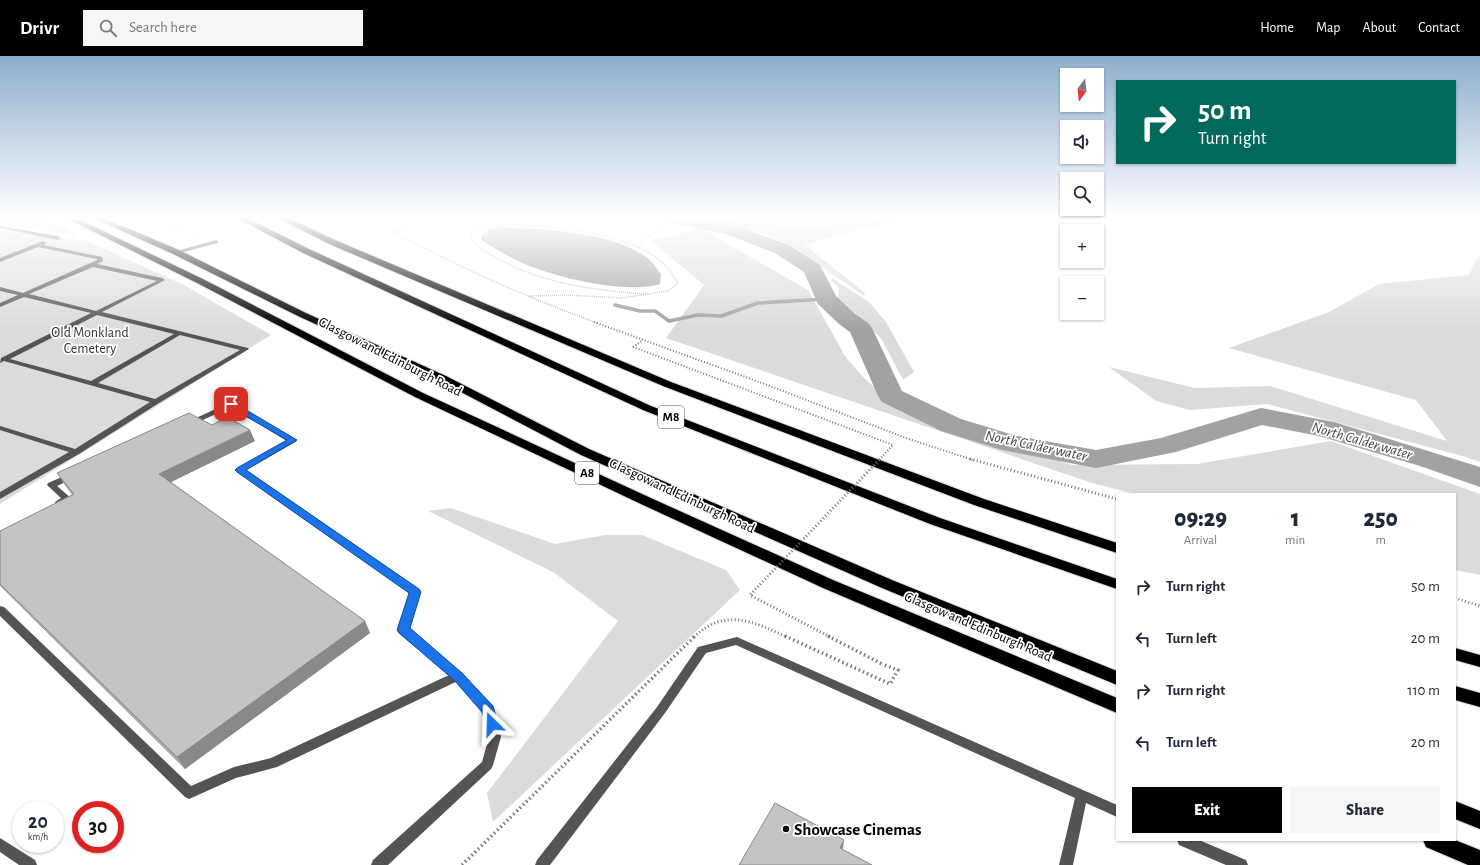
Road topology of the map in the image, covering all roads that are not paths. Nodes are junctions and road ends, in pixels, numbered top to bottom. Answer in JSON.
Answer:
{"nodes":[{"id":1,"x":11,"y":255,"type":"edge"},
{"id":2,"x":86,"y":255,"type":"edge"},
{"id":3,"x":146,"y":255,"type":"edge"},
{"id":4,"x":182,"y":255,"type":"edge"},
{"id":5,"x":314,"y":255,"type":"edge"},
{"id":6,"x":362,"y":255,"type":"edge"},
{"id":7,"x":0,"y":260,"type":"edge"},
{"id":8,"x":92,"y":265,"type":"junction"},
{"id":9,"x":0,"y":289,"type":"edge"},
{"id":10,"x":23,"y":295,"type":"junction"},
{"id":11,"x":0,"y":305,"type":"edge"},
{"id":12,"x":97,"y":313,"type":"junction"},
{"id":13,"x":178,"y":333,"type":"junction"},
{"id":14,"x":1,"y":360,"type":"edge"},
{"id":15,"x":93,"y":383,"type":"junction"},
{"id":16,"x":156,"y":401,"type":"junction"},
{"id":17,"x":181,"y":426,"type":"edge"},
{"id":18,"x":0,"y":428,"type":"edge"},
{"id":19,"x":8,"y":430,"type":"junction"},
{"id":20,"x":0,"y":434,"type":"edge"},
{"id":21,"x":76,"y":452,"type":"junction"},
{"id":22,"x":80,"y":472,"type":"edge"},
{"id":23,"x":0,"y":496,"type":"edge"},
{"id":24,"x":54,"y":506,"type":"edge"},
{"id":25,"x":1116,"y":548,"type":"edge"},
{"id":26,"x":1116,"y":584,"type":"edge"},
{"id":27,"x":0,"y":610,"type":"edge"},
{"id":28,"x":1456,"y":654,"type":"edge"},
{"id":29,"x":1480,"y":661,"type":"edge"},
{"id":30,"x":458,"y":676,"type":"junction"},
{"id":31,"x":1116,"y":678,"type":"edge"},
{"id":32,"x":1456,"y":693,"type":"edge"},
{"id":33,"x":1480,"y":700,"type":"edge"},
{"id":34,"x":1116,"y":706,"type":"edge"},
{"id":35,"x":1082,"y":796,"type":"junction"},
{"id":36,"x":1456,"y":810,"type":"edge"},
{"id":37,"x":1116,"y":811,"type":"edge"},
{"id":38,"x":1480,"y":820,"type":"edge"},
{"id":39,"x":1186,"y":841,"type":"edge"},
{"id":40,"x":1435,"y":841,"type":"edge"},
{"id":41,"x":1452,"y":841,"type":"edge"},
{"id":42,"x":0,"y":844,"type":"edge"},
{"id":43,"x":1480,"y":852,"type":"edge"},
{"id":44,"x":1480,"y":860,"type":"edge"},
{"id":45,"x":30,"y":865,"type":"edge"},
{"id":46,"x":378,"y":865,"type":"edge"},
{"id":47,"x":542,"y":865,"type":"edge"},
{"id":48,"x":1066,"y":865,"type":"edge"},
{"id":49,"x":1241,"y":865,"type":"edge"}],
"edges":[{"from":1,"to":7,"type":"street"},
{"from":2,"to":8,"type":"street"},
{"from":3,"to":34,"type":"highway","name":"Glasgow and Edinburgh Road","number":"A8"},
{"from":4,"to":31,"type":"highway","name":"Glasgow and Edinburgh Road","number":"A8"},
{"from":5,"to":26,"type":"highway","number":"M8"},
{"from":6,"to":25,"type":"highway","number":"M8"},
{"from":8,"to":10,"type":"street"},
{"from":8,"to":12,"type":"street"},
{"from":9,"to":10,"type":"street"},
{"from":10,"to":11,"type":"street"},
{"from":10,"to":12,"type":"street"},
{"from":12,"to":13,"type":"street"},
{"from":12,"to":14,"type":"street"},
{"from":13,"to":15,"type":"street"},
{"from":13,"to":16,"type":"street"},
{"from":14,"to":15,"type":"street"},
{"from":15,"to":16,"type":"street"},
{"from":16,"to":21,"type":"street"},
{"from":17,"to":30,"type":"street"},
{"from":18,"to":19,"type":"street"},
{"from":19,"to":20,"type":"street"},
{"from":19,"to":21,"type":"street"},
{"from":21,"to":23,"type":"street"},
{"from":22,"to":24,"type":"street"},
{"from":27,"to":30,"type":"street"},
{"from":28,"to":29,"type":"highway"},
{"from":30,"to":46,"type":"street"},
{"from":32,"to":33,"type":"highway"},
{"from":35,"to":37,"type":"street"},
{"from":35,"to":47,"type":"street"},
{"from":35,"to":48,"type":"street"},
{"from":36,"to":38,"type":"highway"},
{"from":39,"to":49,"type":"street"},
{"from":40,"to":44,"type":"highway"},
{"from":41,"to":43,"type":"highway"},
{"from":42,"to":45,"type":"street"}]}
